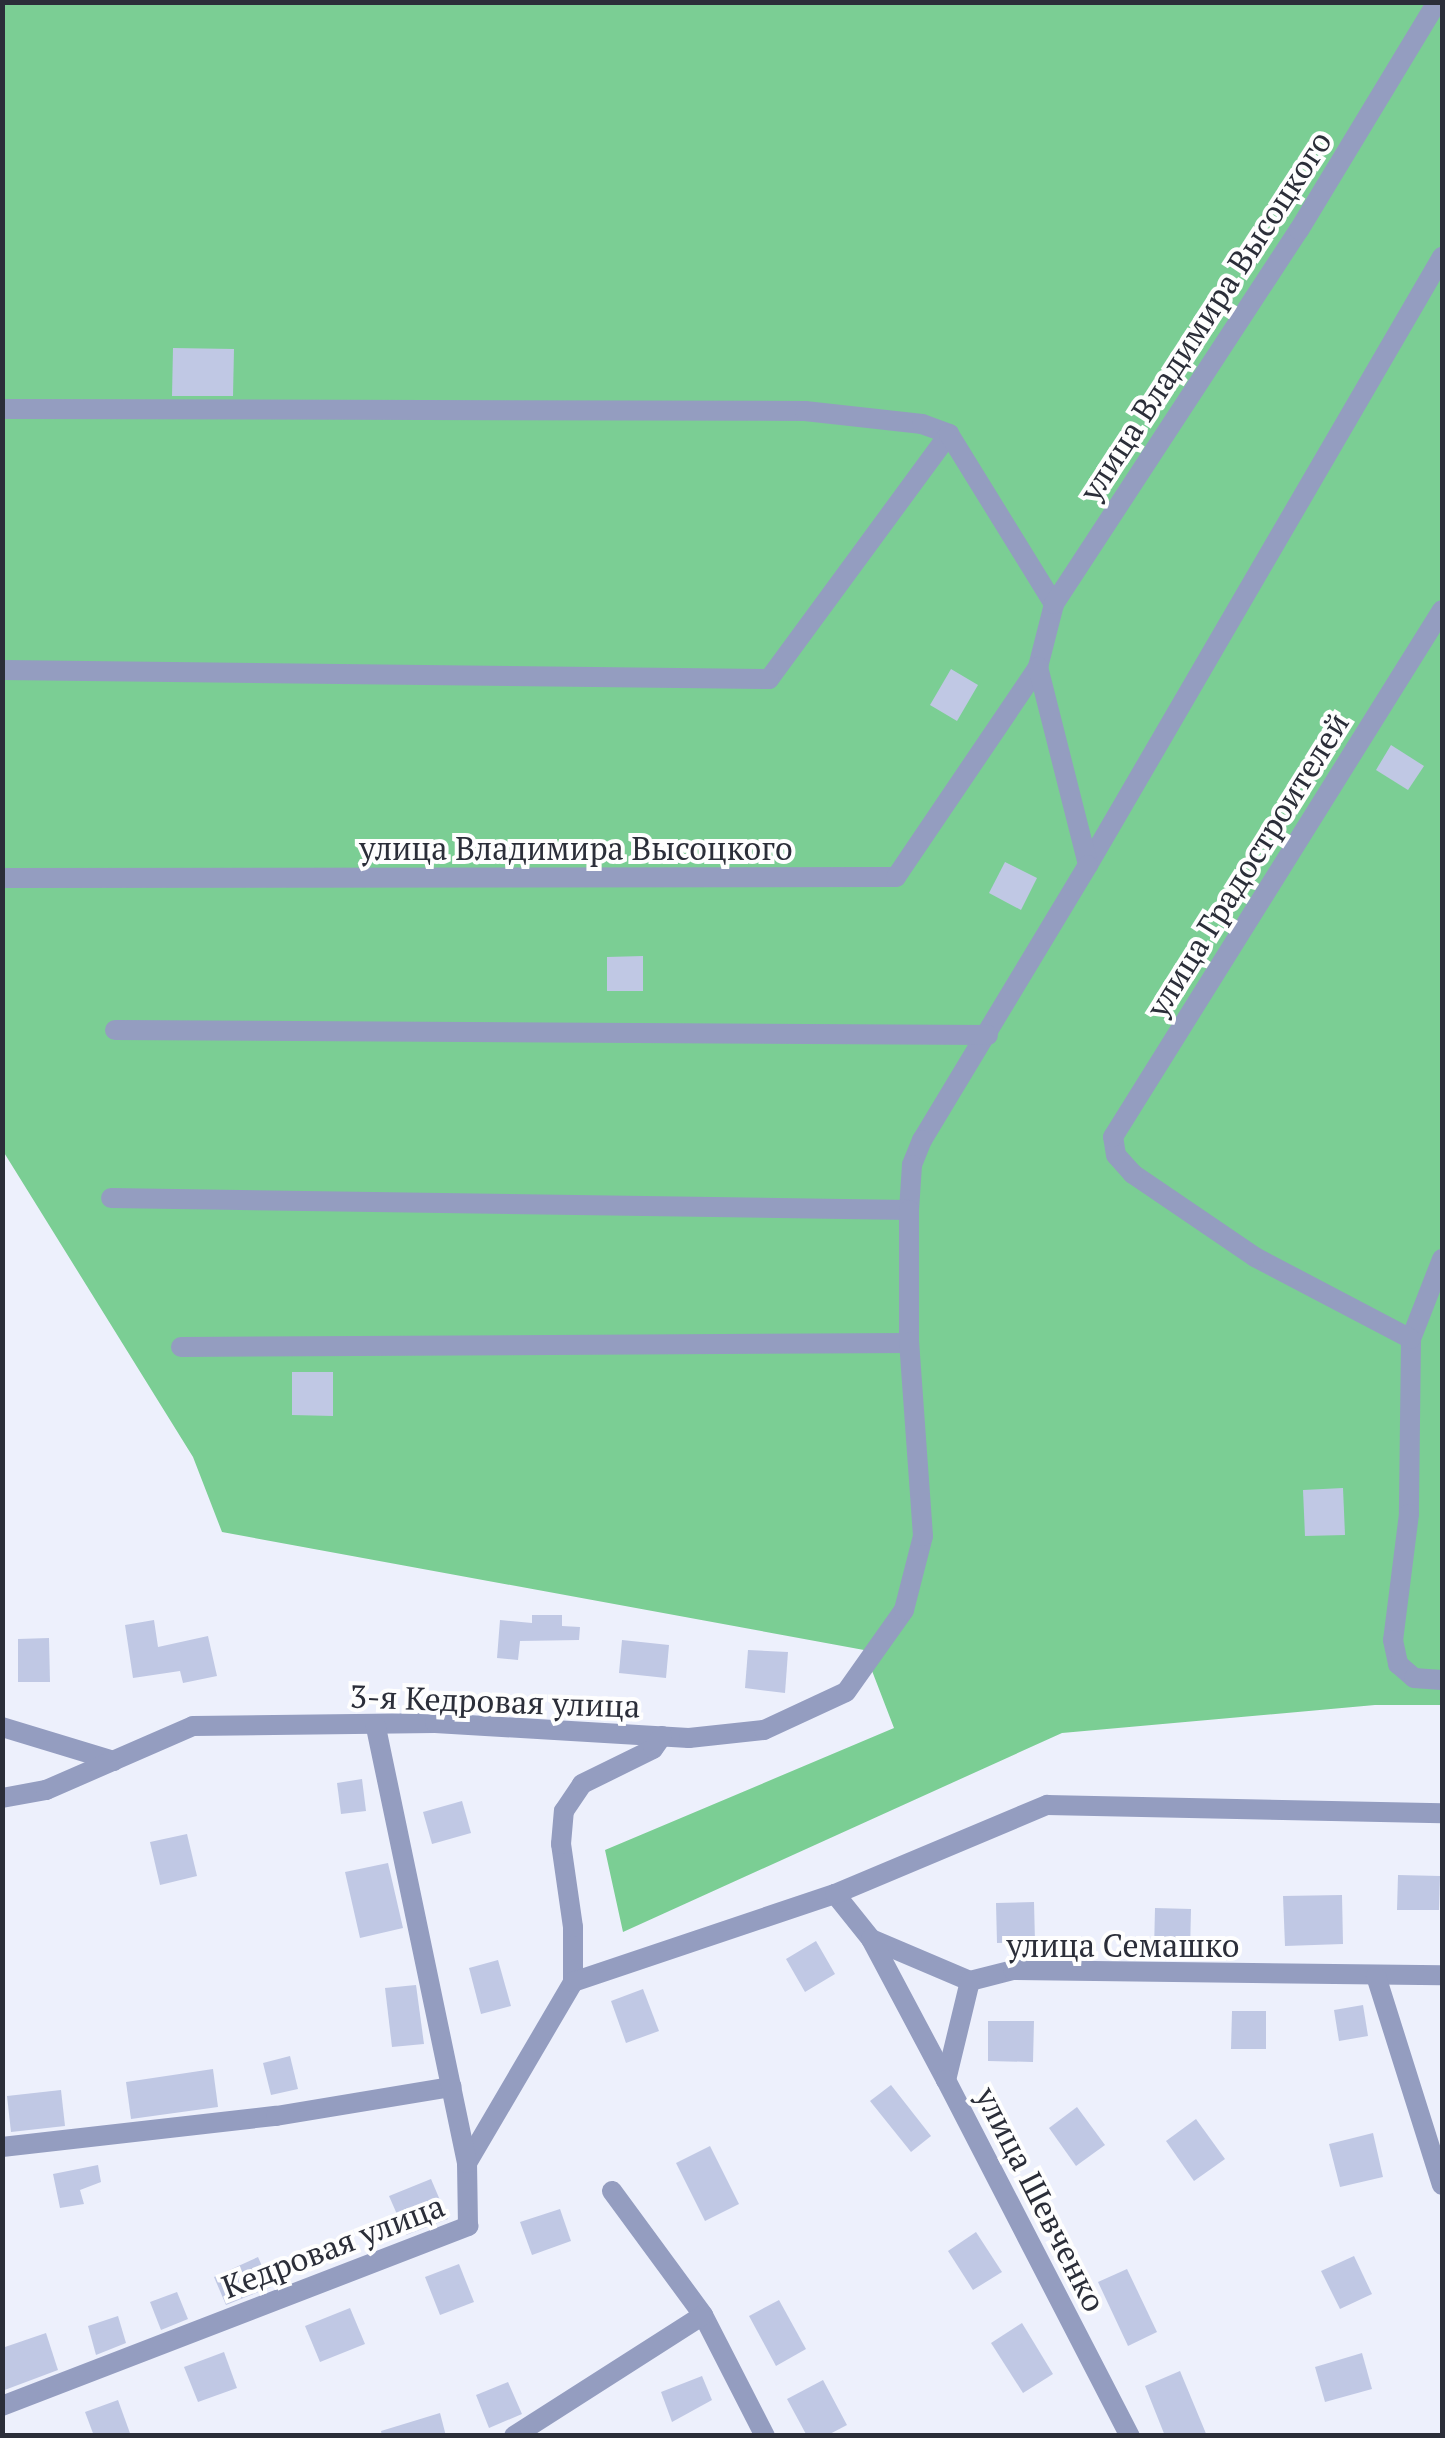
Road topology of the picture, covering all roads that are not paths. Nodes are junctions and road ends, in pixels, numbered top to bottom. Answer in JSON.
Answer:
{"nodes":[{"id":1,"x":1437,"y":2,"type":"edge"},
{"id":2,"x":1442,"y":257,"type":"edge"},
{"id":3,"x":2,"y":409,"type":"edge"},
{"id":4,"x":949,"y":434,"type":"junction"},
{"id":5,"x":1054,"y":604,"type":"junction"},
{"id":6,"x":1442,"y":610,"type":"edge"},
{"id":7,"x":1038,"y":668,"type":"junction"},
{"id":8,"x":2,"y":670,"type":"edge"},
{"id":9,"x":1088,"y":865,"type":"junction"},
{"id":10,"x":2,"y":878,"type":"edge"},
{"id":11,"x":115,"y":1030,"type":"dead end"},
{"id":12,"x":988,"y":1035,"type":"junction"},
{"id":13,"x":112,"y":1198,"type":"dead end"},
{"id":14,"x":909,"y":1210,"type":"junction"},
{"id":15,"x":1442,"y":1258,"type":"edge"},
{"id":16,"x":1411,"y":1339,"type":"junction"},
{"id":17,"x":908,"y":1343,"type":"junction"},
{"id":18,"x":182,"y":1348,"type":"dead end"},
{"id":19,"x":1442,"y":1680,"type":"edge"},
{"id":20,"x":376,"y":1726,"type":"junction"},
{"id":21,"x":2,"y":1727,"type":"edge"},
{"id":22,"x":662,"y":1736,"type":"junction"},
{"id":23,"x":114,"y":1761,"type":"junction"},
{"id":24,"x":2,"y":1798,"type":"edge"},
{"id":25,"x":1442,"y":1813,"type":"edge"},
{"id":26,"x":835,"y":1894,"type":"junction"},
{"id":27,"x":871,"y":1939,"type":"junction"},
{"id":28,"x":1442,"y":1975,"type":"edge"},
{"id":29,"x":1376,"y":1976,"type":"junction"},
{"id":30,"x":970,"y":1981,"type":"junction"},
{"id":31,"x":573,"y":1982,"type":"junction"},
{"id":32,"x":946,"y":2080,"type":"junction"},
{"id":33,"x":452,"y":2087,"type":"junction"},
{"id":34,"x":2,"y":2147,"type":"edge"},
{"id":35,"x":467,"y":2163,"type":"junction"},
{"id":36,"x":1442,"y":2185,"type":"edge"},
{"id":37,"x":612,"y":2190,"type":"dead end"},
{"id":38,"x":704,"y":2315,"type":"junction"},
{"id":39,"x":2,"y":2406,"type":"edge"},
{"id":40,"x":514,"y":2436,"type":"edge"},
{"id":41,"x":765,"y":2436,"type":"edge"},
{"id":42,"x":1130,"y":2436,"type":"edge"}],
"edges":[{"from":1,"to":5,"type":"street","name":"улица Владимира Высоцкого"},
{"from":2,"to":9,"type":"street"},
{"from":3,"to":4,"type":"street"},
{"from":4,"to":5,"type":"street"},
{"from":4,"to":8,"type":"street"},
{"from":5,"to":7,"type":"street","name":"улица Владимира Высоцкого"},
{"from":6,"to":16,"type":"street","name":"улица Градостроителей"},
{"from":7,"to":9,"type":"street","name":"улица Владимира Высоцкого"},
{"from":7,"to":10,"type":"street","name":"улица Владимира Высоцкого"},
{"from":9,"to":12,"type":"street"},
{"from":11,"to":12,"type":"street"},
{"from":12,"to":14,"type":"street"},
{"from":13,"to":14,"type":"street"},
{"from":14,"to":17,"type":"street"},
{"from":15,"to":16,"type":"street"},
{"from":16,"to":19,"type":"street"},
{"from":17,"to":18,"type":"street"},
{"from":17,"to":22,"type":"street","name":"3-я Кедровая улица"},
{"from":20,"to":22,"type":"street","name":"3-я Кедровая улица"},
{"from":20,"to":23,"type":"street","name":"3-я Кедровая улица"},
{"from":20,"to":33,"type":"street","name":"Кедровая улица"},
{"from":21,"to":23,"type":"street"},
{"from":22,"to":31,"type":"street"},
{"from":23,"to":24,"type":"street"},
{"from":25,"to":26,"type":"street"},
{"from":26,"to":27,"type":"street","name":"улица Семашко"},
{"from":26,"to":31,"type":"street"},
{"from":27,"to":30,"type":"street","name":"улица Семашко"},
{"from":27,"to":32,"type":"street"},
{"from":28,"to":29,"type":"street","name":"улица Семашко"},
{"from":29,"to":30,"type":"street","name":"улица Семашко"},
{"from":29,"to":36,"type":"street"},
{"from":30,"to":32,"type":"street","name":"улица Шевченко"},
{"from":31,"to":35,"type":"street"},
{"from":32,"to":42,"type":"street","name":"улица Шевченко"},
{"from":33,"to":34,"type":"street"},
{"from":33,"to":35,"type":"street","name":"Кедровая улица"},
{"from":35,"to":39,"type":"street","name":"Кедровая улица"},
{"from":37,"to":38,"type":"street"},
{"from":38,"to":40,"type":"street"},
{"from":38,"to":41,"type":"street"}]}
